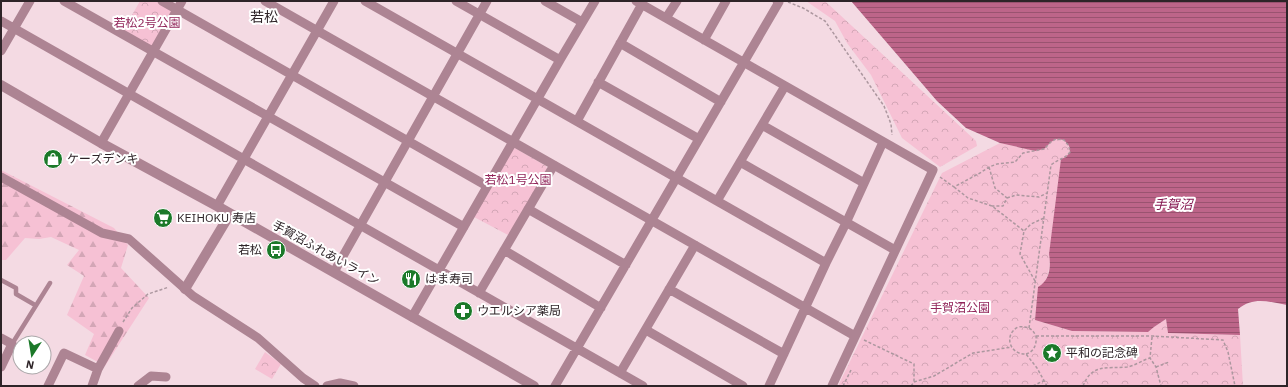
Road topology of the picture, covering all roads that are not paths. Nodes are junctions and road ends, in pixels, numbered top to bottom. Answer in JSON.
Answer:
{"nodes":[{"id":1,"x":30,"y":1,"type":"edge"},
{"id":2,"x":64,"y":1,"type":"edge"},
{"id":3,"x":162,"y":1,"type":"edge"},
{"id":4,"x":265,"y":1,"type":"edge"},
{"id":5,"x":334,"y":1,"type":"edge"},
{"id":6,"x":365,"y":1,"type":"edge"},
{"id":7,"x":456,"y":1,"type":"edge"},
{"id":8,"x":487,"y":1,"type":"edge"},
{"id":9,"x":545,"y":1,"type":"edge"},
{"id":10,"x":595,"y":1,"type":"edge"},
{"id":11,"x":676,"y":1,"type":"edge"},
{"id":12,"x":726,"y":1,"type":"edge"},
{"id":13,"x":777,"y":1,"type":"edge"},
{"id":14,"x":639,"y":3,"type":"edge"},
{"id":15,"x":179,"y":5,"type":"edge"},
{"id":16,"x":480,"y":14,"type":"junction"},
{"id":17,"x":666,"y":18,"type":"junction"},
{"id":18,"x":1,"y":21,"type":"edge"},
{"id":19,"x":582,"y":22,"type":"junction"},
{"id":20,"x":14,"y":29,"type":"junction"},
{"id":21,"x":317,"y":31,"type":"junction"},
{"id":22,"x":704,"y":40,"type":"junction"},
{"id":23,"x":620,"y":43,"type":"junction"},
{"id":24,"x":1,"y":51,"type":"edge"},
{"id":25,"x":153,"y":52,"type":"junction"},
{"id":26,"x":458,"y":54,"type":"junction"},
{"id":27,"x":560,"y":60,"type":"junction"},
{"id":28,"x":744,"y":62,"type":"junction"},
{"id":29,"x":292,"y":75,"type":"junction"},
{"id":30,"x":598,"y":82,"type":"junction"},
{"id":31,"x":1,"y":85,"type":"edge"},
{"id":32,"x":785,"y":86,"type":"junction"},
{"id":33,"x":129,"y":94,"type":"junction"},
{"id":34,"x":433,"y":96,"type":"junction"},
{"id":35,"x":538,"y":99,"type":"junction"},
{"id":36,"x":721,"y":102,"type":"junction"},
{"id":37,"x":269,"y":116,"type":"junction"},
{"id":38,"x":577,"y":121,"type":"junction"},
{"id":39,"x":762,"y":125,"type":"junction"},
{"id":40,"x":699,"y":139,"type":"junction"},
{"id":41,"x":408,"y":141,"type":"junction"},
{"id":42,"x":101,"y":142,"type":"junction"},
{"id":43,"x":513,"y":142,"type":"junction"},
{"id":44,"x":883,"y":142,"type":"junction"},
{"id":45,"x":244,"y":160,"type":"junction"},
{"id":46,"x":740,"y":162,"type":"junction"},
{"id":47,"x":554,"y":165,"type":"junction"},
{"id":48,"x":1,"y":177,"type":"edge"},
{"id":49,"x":677,"y":178,"type":"junction"},
{"id":50,"x":384,"y":182,"type":"junction"},
{"id":51,"x":864,"y":183,"type":"junction"},
{"id":52,"x":487,"y":186,"type":"junction"},
{"id":53,"x":718,"y":201,"type":"junction"},
{"id":54,"x":217,"y":206,"type":"junction"},
{"id":55,"x":528,"y":209,"type":"junction"},
{"id":56,"x":230,"y":214,"type":"junction"},
{"id":57,"x":652,"y":221,"type":"junction"},
{"id":58,"x":846,"y":223,"type":"junction"},
{"id":59,"x":360,"y":226,"type":"junction"},
{"id":60,"x":464,"y":227,"type":"junction"},
{"id":61,"x":695,"y":245,"type":"junction"},
{"id":62,"x":504,"y":250,"type":"junction"},
{"id":63,"x":894,"y":250,"type":"junction"},
{"id":64,"x":826,"y":262,"type":"junction"},
{"id":65,"x":626,"y":265,"type":"junction"},
{"id":66,"x":439,"y":270,"type":"junction"},
{"id":67,"x":334,"y":272,"type":"junction"},
{"id":68,"x":1,"y":280,"type":"edge"},
{"id":69,"x":50,"y":283,"type":"dead end"},
{"id":70,"x":185,"y":289,"type":"junction"},
{"id":71,"x":669,"y":289,"type":"junction"},
{"id":72,"x":479,"y":293,"type":"junction"},
{"id":73,"x":35,"y":305,"type":"junction"},
{"id":74,"x":601,"y":308,"type":"junction"},
{"id":75,"x":806,"y":309,"type":"junction"},
{"id":76,"x":412,"y":317,"type":"junction"},
{"id":77,"x":646,"y":330,"type":"junction"},
{"id":78,"x":119,"y":331,"type":"road end"},
{"id":79,"x":17,"y":335,"type":"edge"},
{"id":80,"x":855,"y":336,"type":"junction"},
{"id":81,"x":1,"y":338,"type":"edge"},
{"id":82,"x":12,"y":344,"type":"joint"},
{"id":83,"x":578,"y":349,"type":"junction"},
{"id":84,"x":784,"y":354,"type":"junction"},
{"id":85,"x":1,"y":367,"type":"edge"},
{"id":86,"x":98,"y":369,"type":"junction"},
{"id":87,"x":620,"y":373,"type":"junction"},
{"id":88,"x":166,"y":377,"type":"dead end"},
{"id":89,"x":48,"y":386,"type":"edge"},
{"id":90,"x":92,"y":386,"type":"edge"},
{"id":91,"x":138,"y":386,"type":"edge"},
{"id":92,"x":315,"y":386,"type":"edge"},
{"id":93,"x":327,"y":386,"type":"edge"},
{"id":94,"x":354,"y":386,"type":"edge"},
{"id":95,"x":534,"y":386,"type":"edge"},
{"id":96,"x":556,"y":386,"type":"edge"},
{"id":97,"x":643,"y":386,"type":"edge"},
{"id":98,"x":743,"y":386,"type":"edge"},
{"id":99,"x":769,"y":386,"type":"edge"},
{"id":100,"x":832,"y":386,"type":"edge"}],
"edges":[{"from":1,"to":20,"type":"street"},
{"from":2,"to":25,"type":"street"},
{"from":3,"to":15,"type":"street"},
{"from":4,"to":21,"type":"street"},
{"from":5,"to":21,"type":"street"},
{"from":6,"to":26,"type":"street"},
{"from":7,"to":16,"type":"street"},
{"from":8,"to":16,"type":"street"},
{"from":9,"to":19,"type":"street"},
{"from":10,"to":19,"type":"street"},
{"from":11,"to":17,"type":"street"},
{"from":12,"to":22,"type":"street"},
{"from":13,"to":28,"type":"street"},
{"from":14,"to":17,"type":"street"},
{"from":14,"to":23,"type":"street"},
{"from":15,"to":25,"type":"street"},
{"from":15,"to":29,"type":"street"},
{"from":16,"to":26,"type":"street"},
{"from":16,"to":27,"type":"street"},
{"from":17,"to":22,"type":"street"},
{"from":18,"to":20,"type":"street"},
{"from":19,"to":27,"type":"street"},
{"from":20,"to":24,"type":"street"},
{"from":20,"to":33,"type":"street"},
{"from":21,"to":29,"type":"street"},
{"from":21,"to":34,"type":"street"},
{"from":22,"to":28,"type":"street"},
{"from":23,"to":30,"type":"street"},
{"from":23,"to":36,"type":"street"},
{"from":25,"to":33,"type":"street"},
{"from":25,"to":37,"type":"street"},
{"from":26,"to":34,"type":"street"},
{"from":26,"to":35,"type":"street"},
{"from":27,"to":35,"type":"street"},
{"from":28,"to":32,"type":"street"},
{"from":28,"to":36,"type":"street"},
{"from":29,"to":37,"type":"street"},
{"from":29,"to":41,"type":"street"},
{"from":30,"to":38,"type":"street"},
{"from":30,"to":40,"type":"street"},
{"from":31,"to":42,"type":"street","name":"手賀沼ふれあいライン"},
{"from":32,"to":39,"type":"street"},
{"from":32,"to":44,"type":"street"},
{"from":33,"to":42,"type":"street"},
{"from":33,"to":45,"type":"street"},
{"from":34,"to":41,"type":"street"},
{"from":34,"to":43,"type":"street"},
{"from":35,"to":38,"type":"street"},
{"from":35,"to":43,"type":"street"},
{"from":36,"to":40,"type":"street"},
{"from":37,"to":45,"type":"street"},
{"from":37,"to":50,"type":"street"},
{"from":38,"to":49,"type":"street"},
{"from":39,"to":46,"type":"street"},
{"from":39,"to":51,"type":"street"},
{"from":40,"to":49,"type":"street"},
{"from":41,"to":50,"type":"street"},
{"from":41,"to":52,"type":"street"},
{"from":42,"to":54,"type":"street","name":"手賀沼ふれあいライン"},
{"from":43,"to":47,"type":"street"},
{"from":43,"to":52,"type":"street"},
{"from":44,"to":51,"type":"street"},
{"from":44,"to":63,"type":"street"},
{"from":45,"to":54,"type":"street"},
{"from":45,"to":59,"type":"street"},
{"from":46,"to":53,"type":"street"},
{"from":46,"to":58,"type":"street"},
{"from":47,"to":55,"type":"street"},
{"from":47,"to":57,"type":"street"},
{"from":48,"to":70,"type":"street"},
{"from":49,"to":53,"type":"street"},
{"from":49,"to":57,"type":"street"},
{"from":50,"to":59,"type":"street"},
{"from":50,"to":60,"type":"street"},
{"from":51,"to":58,"type":"street"},
{"from":52,"to":60,"type":"street"},
{"from":53,"to":64,"type":"street"},
{"from":54,"to":56,"type":"street","name":"手賀沼ふれあいライン"},
{"from":55,"to":62,"type":"street"},
{"from":55,"to":65,"type":"street"},
{"from":56,"to":67,"type":"street","name":"手賀沼ふれあいライン"},
{"from":56,"to":70,"type":"street"},
{"from":57,"to":61,"type":"street"},
{"from":57,"to":65,"type":"street"},
{"from":58,"to":63,"type":"street"},
{"from":58,"to":64,"type":"street"},
{"from":59,"to":66,"type":"street"},
{"from":59,"to":67,"type":"street"},
{"from":60,"to":66,"type":"street"},
{"from":61,"to":71,"type":"street"},
{"from":61,"to":75,"type":"street"},
{"from":62,"to":72,"type":"street"},
{"from":62,"to":74,"type":"street"},
{"from":63,"to":80,"type":"street"},
{"from":64,"to":75,"type":"street"},
{"from":65,"to":74,"type":"street"},
{"from":66,"to":72,"type":"street"},
{"from":66,"to":76,"type":"street"},
{"from":67,"to":76,"type":"street","name":"手賀沼ふれあいライン"},
{"from":68,"to":73,"type":"lane"},
{"from":69,"to":73,"type":"lane"},
{"from":70,"to":92,"type":"street"},
{"from":71,"to":77,"type":"street"},
{"from":71,"to":84,"type":"street"},
{"from":72,"to":83,"type":"street"},
{"from":73,"to":79,"type":"lane"},
{"from":74,"to":83,"type":"street"},
{"from":75,"to":80,"type":"street"},
{"from":75,"to":84,"type":"street"},
{"from":76,"to":95,"type":"street","name":"手賀沼ふれあいライン"},
{"from":77,"to":87,"type":"street"},
{"from":77,"to":98,"type":"street"},
{"from":78,"to":86,"type":"street"},
{"from":80,"to":100,"type":"street"},
{"from":81,"to":82,"type":"street"},
{"from":82,"to":85,"type":"street"},
{"from":83,"to":87,"type":"street"},
{"from":83,"to":96,"type":"street"},
{"from":84,"to":99,"type":"street"},
{"from":86,"to":89,"type":"street"},
{"from":86,"to":90,"type":"street"},
{"from":87,"to":97,"type":"street"},
{"from":88,"to":91,"type":"street"},
{"from":93,"to":94,"type":"street"}]}
